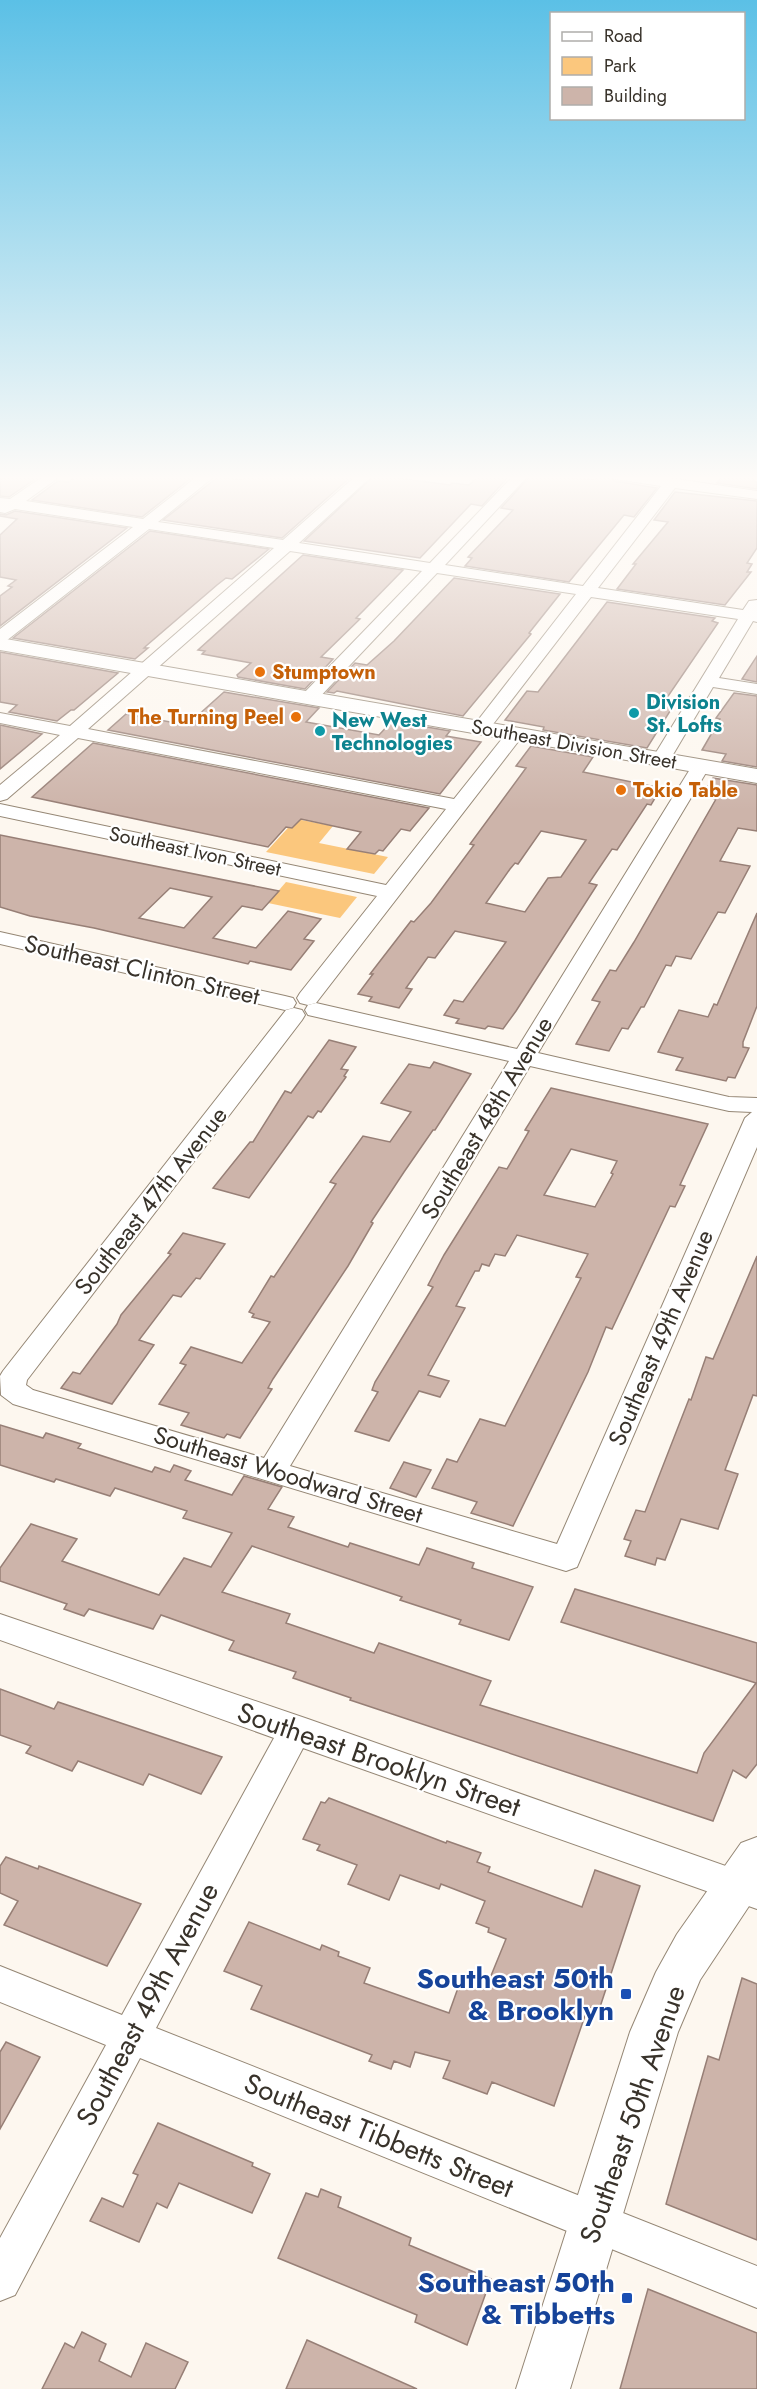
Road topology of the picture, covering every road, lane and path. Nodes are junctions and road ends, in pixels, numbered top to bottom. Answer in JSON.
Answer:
{"nodes":[{"id":1,"x":65,"y":586,"type":"edge"},
{"id":2,"x":241,"y":586,"type":"edge"},
{"id":3,"x":415,"y":586,"type":"edge"},
{"id":4,"x":552,"y":586,"type":"edge"},
{"id":5,"x":591,"y":586,"type":"edge"},
{"id":6,"x":587,"y":592,"type":"junction"},
{"id":7,"x":754,"y":611,"type":"edge"},
{"id":8,"x":0,"y":637,"type":"edge"},
{"id":9,"x":0,"y":644,"type":"edge"},
{"id":10,"x":147,"y":670,"type":"junction"},
{"id":11,"x":708,"y":681,"type":"junction"},
{"id":12,"x":757,"y":689,"type":"edge"},
{"id":13,"x":309,"y":698,"type":"junction"},
{"id":14,"x":0,"y":718,"type":"edge"},
{"id":15,"x":481,"y":728,"type":"junction"},
{"id":16,"x":75,"y":732,"type":"junction"},
{"id":17,"x":515,"y":734,"type":"junction"},
{"id":18,"x":661,"y":759,"type":"junction"},
{"id":19,"x":701,"y":766,"type":"junction"},
{"id":20,"x":757,"y":776,"type":"edge"},
{"id":21,"x":0,"y":795,"type":"edge"},
{"id":22,"x":458,"y":806,"type":"junction"},
{"id":23,"x":0,"y":810,"type":"edge"},
{"id":24,"x":390,"y":892,"type":"junction"},
{"id":25,"x":0,"y":938,"type":"edge"},
{"id":26,"x":301,"y":1006,"type":"junction"},
{"id":27,"x":524,"y":1057,"type":"junction"},
{"id":28,"x":757,"y":1105,"type":"edge"},
{"id":29,"x":757,"y":1118,"type":"edge"},
{"id":30,"x":11,"y":1388,"type":"joint"},
{"id":31,"x":272,"y":1470,"type":"junction"},
{"id":32,"x":566,"y":1559,"type":"joint"},
{"id":33,"x":0,"y":1627,"type":"edge"},
{"id":34,"x":296,"y":1729,"type":"junction"},
{"id":35,"x":750,"y":1879,"type":"edge"},
{"id":36,"x":0,"y":1984,"type":"edge"},
{"id":37,"x":129,"y":2036,"type":"junction"},
{"id":38,"x":596,"y":2222,"type":"junction"},
{"id":39,"x":0,"y":2280,"type":"edge"},
{"id":40,"x":757,"y":2287,"type":"edge"},
{"id":41,"x":543,"y":2389,"type":"edge"}],
"edges":[{"from":1,"to":8,"type":"street"},
{"from":2,"to":10,"type":"street"},
{"from":3,"to":13,"type":"street"},
{"from":4,"to":6,"type":"street"},
{"from":5,"to":6,"type":"street"},
{"from":6,"to":7,"type":"street"},
{"from":6,"to":15,"type":"street"},
{"from":7,"to":11,"type":"street"},
{"from":9,"to":10,"type":"main road","name":"Southeast Division Street"},
{"from":10,"to":13,"type":"main road","name":"Southeast Division Street"},
{"from":10,"to":16,"type":"street"},
{"from":11,"to":12,"type":"street"},
{"from":11,"to":18,"type":"street"},
{"from":13,"to":15,"type":"main road","name":"Southeast Division Street"},
{"from":14,"to":16,"type":"street"},
{"from":15,"to":17,"type":"main road","name":"Southeast Division Street"},
{"from":16,"to":21,"type":"street"},
{"from":16,"to":22,"type":"street"},
{"from":17,"to":18,"type":"main road","name":"Southeast Division Street"},
{"from":17,"to":22,"type":"street","name":"Southeast 47th Avenue"},
{"from":18,"to":19,"type":"main road","name":"Southeast Division Street"},
{"from":19,"to":20,"type":"main road","name":"Southeast Division Street"},
{"from":19,"to":27,"type":"street","name":"Southeast 48th Avenue"},
{"from":22,"to":24,"type":"street","name":"Southeast 47th Avenue"},
{"from":23,"to":24,"type":"street","name":"Southeast Ivon Street"},
{"from":24,"to":26,"type":"street","name":"Southeast 47th Avenue"},
{"from":25,"to":26,"type":"street","name":"Southeast Clinton Street"},
{"from":26,"to":27,"type":"street","name":"Southeast Clinton Street"},
{"from":26,"to":30,"type":"street","name":"Southeast 47th Avenue"},
{"from":27,"to":28,"type":"street","name":"Southeast Clinton Street"},
{"from":27,"to":31,"type":"street","name":"Southeast 48th Avenue"},
{"from":29,"to":32,"type":"street","name":"Southeast 49th Avenue"},
{"from":30,"to":31,"type":"street","name":"Southeast Woodward Street"},
{"from":31,"to":32,"type":"street","name":"Southeast Woodward Street"},
{"from":33,"to":34,"type":"street","name":"Southeast Brooklyn Street"},
{"from":34,"to":35,"type":"street","name":"Southeast Brooklyn Street"},
{"from":34,"to":37,"type":"street","name":"Southeast 49th Avenue"},
{"from":35,"to":38,"type":"main road","name":"Southeast 50th Avenue"},
{"from":36,"to":37,"type":"street","name":"Southeast Tibbetts Street"},
{"from":37,"to":38,"type":"street","name":"Southeast Tibbetts Street"},
{"from":37,"to":39,"type":"street","name":"Southeast 49th Avenue"},
{"from":38,"to":40,"type":"street","name":"Southeast Tibbetts Street"},
{"from":38,"to":41,"type":"main road","name":"Southeast 50th Avenue"}]}
